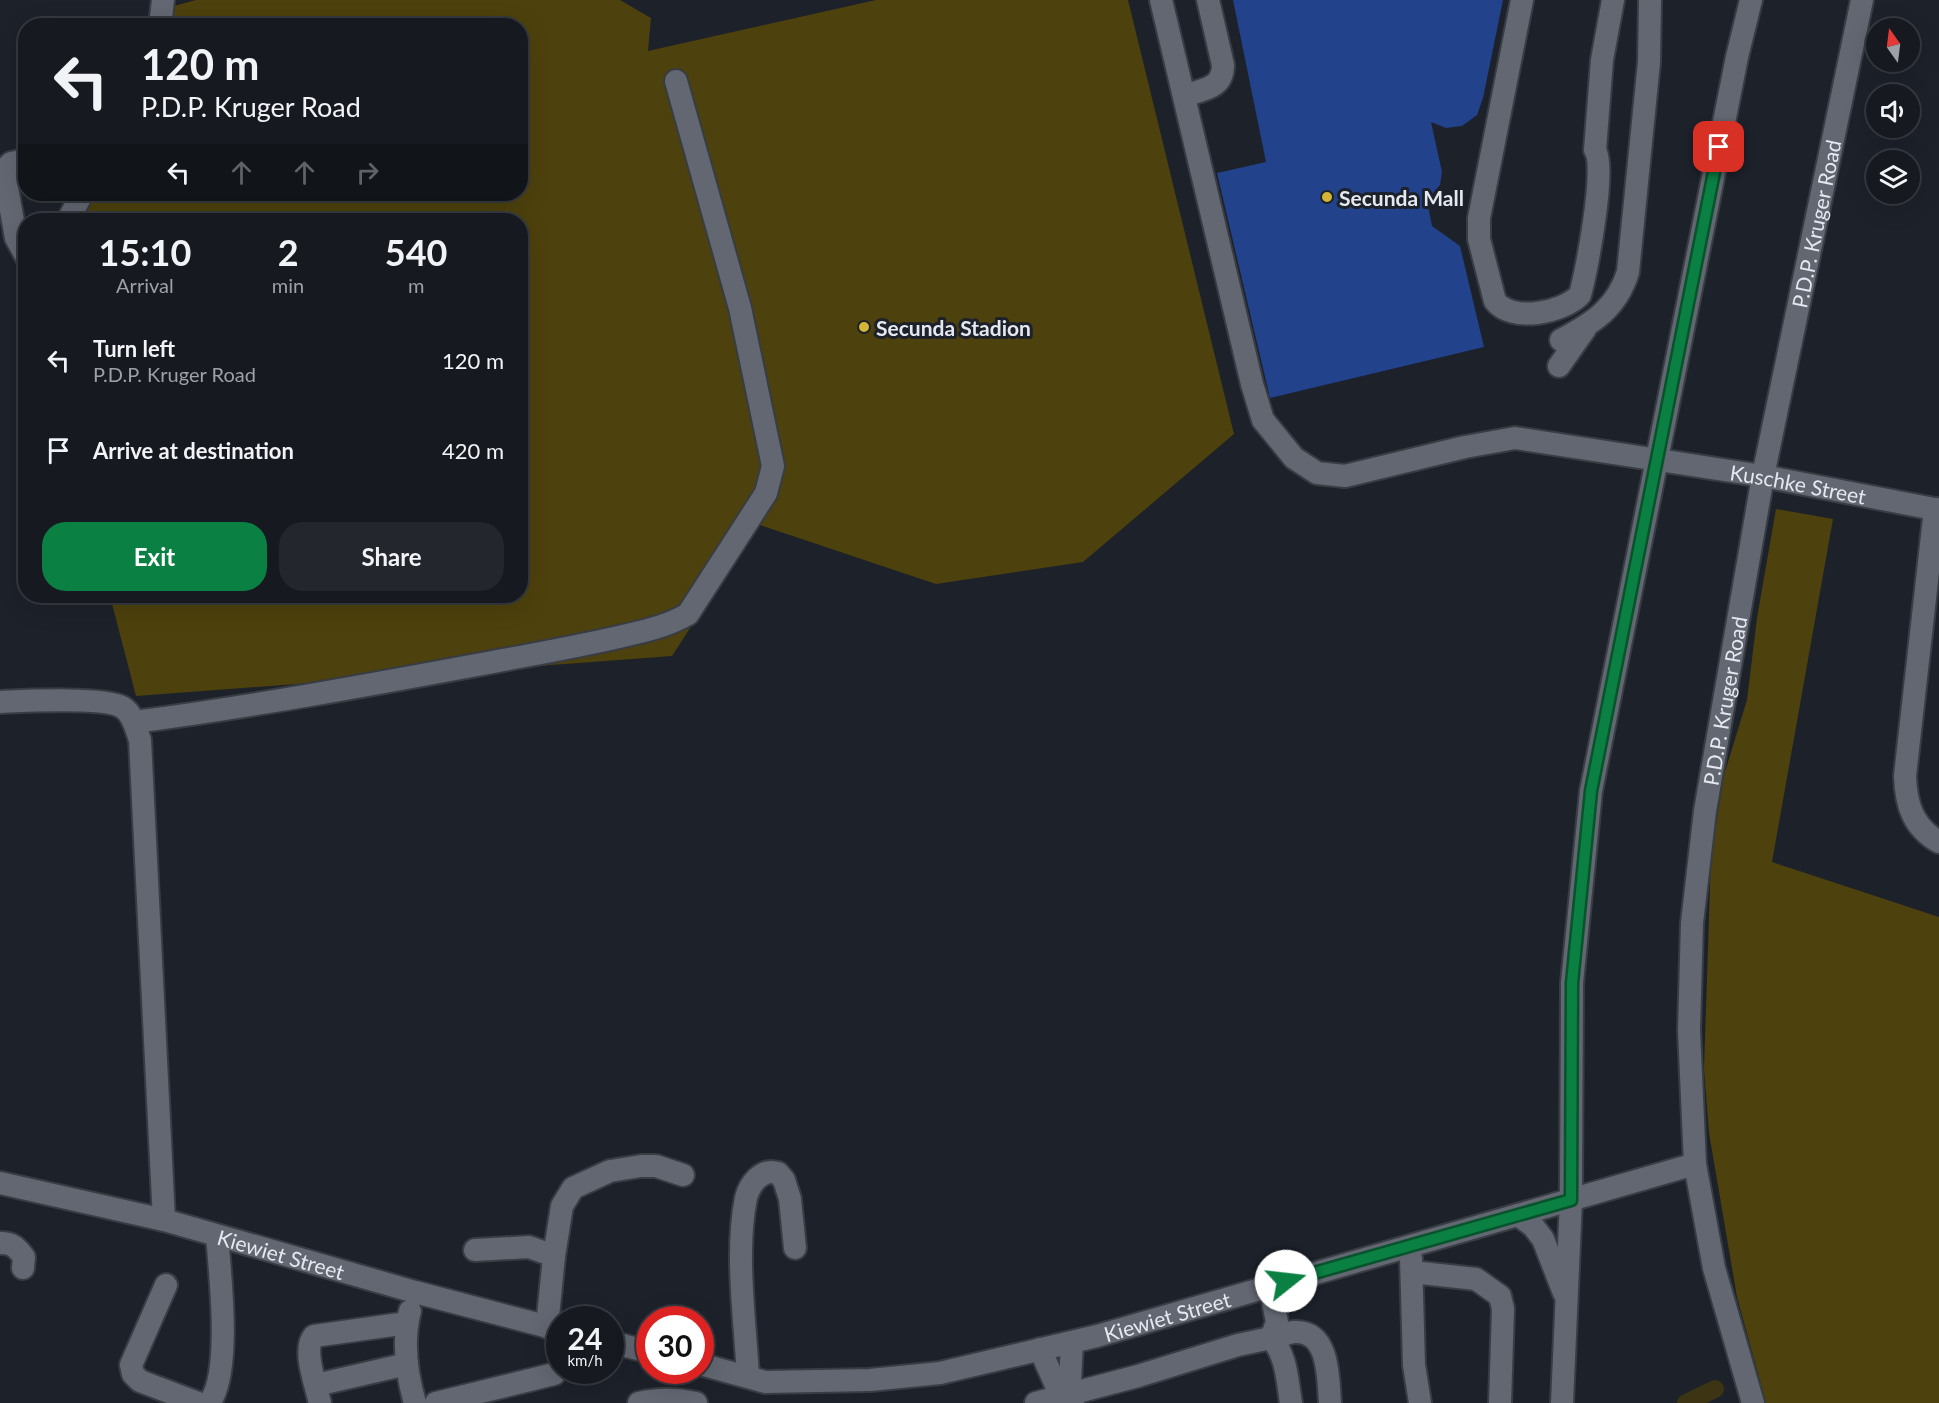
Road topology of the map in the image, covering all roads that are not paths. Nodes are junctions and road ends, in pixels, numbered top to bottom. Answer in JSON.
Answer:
{"nodes":[{"id":1,"x":163,"y":0,"type":"edge"},
{"id":2,"x":1161,"y":0,"type":"edge"},
{"id":3,"x":1208,"y":0,"type":"edge"},
{"id":4,"x":1522,"y":0,"type":"edge"},
{"id":5,"x":1613,"y":0,"type":"edge"},
{"id":6,"x":1650,"y":0,"type":"edge"},
{"id":7,"x":1751,"y":0,"type":"edge"},
{"id":8,"x":1862,"y":0,"type":"edge"},
{"id":9,"x":161,"y":18,"type":"edge"},
{"id":10,"x":676,"y":81,"type":"dead end"},
{"id":11,"x":1184,"y":96,"type":"junction"},
{"id":12,"x":18,"y":162,"type":"edge"},
{"id":13,"x":14,"y":245,"type":"edge"},
{"id":14,"x":1587,"y":325,"type":"junction"},
{"id":15,"x":1561,"y":340,"type":"dead end"},
{"id":16,"x":1559,"y":366,"type":"dead end"},
{"id":17,"x":1657,"y":459,"type":"junction"},
{"id":18,"x":1763,"y":476,"type":"junction"},
{"id":19,"x":1937,"y":509,"type":"edge"},
{"id":20,"x":0,"y":702,"type":"edge"},
{"id":21,"x":129,"y":715,"type":"junction"},
{"id":22,"x":1939,"y":842,"type":"edge"},
{"id":23,"x":1695,"y":1164,"type":"junction"},
{"id":24,"x":683,"y":1175,"type":"dead end"},
{"id":25,"x":0,"y":1183,"type":"edge"},
{"id":26,"x":1571,"y":1200,"type":"junction"},
{"id":27,"x":1518,"y":1215,"type":"junction"},
{"id":28,"x":164,"y":1220,"type":"junction"},
{"id":29,"x":217,"y":1236,"type":"junction"},
{"id":30,"x":0,"y":1244,"type":"edge"},
{"id":31,"x":795,"y":1248,"type":"dead end"},
{"id":32,"x":475,"y":1250,"type":"dead end"},
{"id":33,"x":1390,"y":1251,"type":"junction"},
{"id":34,"x":554,"y":1256,"type":"junction"},
{"id":35,"x":23,"y":1268,"type":"dead end"},
{"id":36,"x":1412,"y":1272,"type":"junction"},
{"id":37,"x":166,"y":1285,"type":"dead end"},
{"id":38,"x":1270,"y":1286,"type":"junction"},
{"id":39,"x":415,"y":1292,"type":"junction"},
{"id":40,"x":1566,"y":1300,"type":"junction"},
{"id":41,"x":553,"y":1306,"type":"edge"},
{"id":42,"x":407,"y":1323,"type":"junction"},
{"id":43,"x":546,"y":1326,"type":"edge"},
{"id":44,"x":1271,"y":1338,"type":"junction"},
{"id":45,"x":1072,"y":1343,"type":"junction"},
{"id":46,"x":1040,"y":1349,"type":"junction"},
{"id":47,"x":407,"y":1364,"type":"junction"},
{"id":48,"x":714,"y":1369,"type":"edge"},
{"id":49,"x":546,"y":1376,"type":"edge"},
{"id":50,"x":760,"y":1387,"type":"edge"},
{"id":51,"x":318,"y":1394,"type":"edge"},
{"id":52,"x":1068,"y":1400,"type":"edge"},
{"id":53,"x":198,"y":1403,"type":"edge"},
{"id":54,"x":209,"y":1403,"type":"edge"},
{"id":55,"x":415,"y":1403,"type":"edge"},
{"id":56,"x":436,"y":1403,"type":"edge"},
{"id":57,"x":639,"y":1403,"type":"edge"},
{"id":58,"x":696,"y":1403,"type":"edge"},
{"id":59,"x":1036,"y":1403,"type":"edge"},
{"id":60,"x":1291,"y":1403,"type":"edge"},
{"id":61,"x":1330,"y":1403,"type":"edge"},
{"id":62,"x":1420,"y":1403,"type":"edge"},
{"id":63,"x":1500,"y":1403,"type":"edge"},
{"id":64,"x":1562,"y":1403,"type":"edge"},
{"id":65,"x":1753,"y":1403,"type":"edge"}],
"edges":[{"from":1,"to":9,"type":"street"},
{"from":2,"to":11,"type":"street","name":"Kuschke Street"},
{"from":3,"to":11,"type":"street"},
{"from":4,"to":5,"type":"street"},
{"from":6,"to":14,"type":"street"},
{"from":7,"to":17,"type":"street"},
{"from":8,"to":18,"type":"street","name":"P.D.P. Kruger Road"},
{"from":10,"to":21,"type":"street"},
{"from":11,"to":17,"type":"street","name":"Kuschke Street"},
{"from":12,"to":13,"type":"street"},
{"from":14,"to":15,"type":"street"},
{"from":14,"to":16,"type":"street"},
{"from":17,"to":18,"type":"street","name":"Kuschke Street"},
{"from":17,"to":26,"type":"street"},
{"from":18,"to":19,"type":"street","name":"Kuschke Street"},
{"from":18,"to":23,"type":"street","name":"P.D.P. Kruger Road"},
{"from":19,"to":22,"type":"street"},
{"from":20,"to":21,"type":"street"},
{"from":21,"to":28,"type":"street"},
{"from":23,"to":26,"type":"street","name":"Kiewiet Street"},
{"from":23,"to":65,"type":"street","name":"P.D.P. Kruger Road"},
{"from":24,"to":34,"type":"street"},
{"from":25,"to":28,"type":"street","name":"Kiewiet Street"},
{"from":26,"to":27,"type":"street","name":"Kiewiet Street"},
{"from":26,"to":40,"type":"street"},
{"from":27,"to":33,"type":"street","name":"Kiewiet Street"},
{"from":27,"to":40,"type":"street"},
{"from":28,"to":29,"type":"street","name":"Kiewiet Street"},
{"from":29,"to":39,"type":"street","name":"Kiewiet Street"},
{"from":29,"to":54,"type":"street"},
{"from":30,"to":35,"type":"street"},
{"from":31,"to":50,"type":"street"},
{"from":32,"to":34,"type":"street"},
{"from":33,"to":36,"type":"street"},
{"from":33,"to":38,"type":"street","name":"Kiewiet Street"},
{"from":34,"to":41,"type":"street"},
{"from":36,"to":62,"type":"street"},
{"from":36,"to":63,"type":"street"},
{"from":37,"to":53,"type":"street"},
{"from":38,"to":44,"type":"street"},
{"from":38,"to":45,"type":"street","name":"Kiewiet Street"},
{"from":39,"to":42,"type":"street"},
{"from":39,"to":43,"type":"street","name":"Kiewiet Street"},
{"from":40,"to":64,"type":"street"},
{"from":42,"to":47,"type":"street"},
{"from":42,"to":51,"type":"street"},
{"from":44,"to":52,"type":"street"},
{"from":44,"to":60,"type":"street"},
{"from":44,"to":61,"type":"street"},
{"from":45,"to":46,"type":"street","name":"Kiewiet Street"},
{"from":45,"to":52,"type":"street"},
{"from":46,"to":50,"type":"street","name":"Kiewiet Street"},
{"from":46,"to":52,"type":"street"},
{"from":47,"to":51,"type":"street"},
{"from":47,"to":55,"type":"street"},
{"from":48,"to":50,"type":"street","name":"Kiewiet Street"},
{"from":49,"to":56,"type":"street"},
{"from":52,"to":59,"type":"street"},
{"from":57,"to":58,"type":"street"}]}
